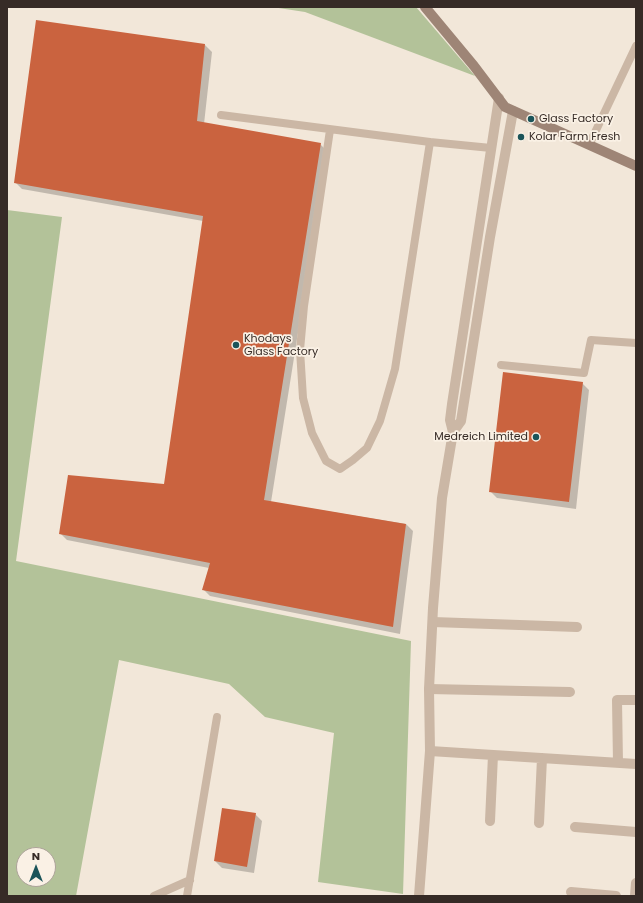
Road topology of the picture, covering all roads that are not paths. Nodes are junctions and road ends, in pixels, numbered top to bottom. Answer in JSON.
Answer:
{"nodes":[{"id":1,"x":429,"y":9,"type":"edge"},
{"id":2,"x":636,"y":46,"type":"edge"},
{"id":3,"x":499,"y":98,"type":"junction"},
{"id":4,"x":514,"y":111,"type":"junction"},
{"id":5,"x":221,"y":115,"type":"dead end"},
{"id":6,"x":330,"y":130,"type":"junction"},
{"id":7,"x":430,"y":142,"type":"junction"},
{"id":8,"x":589,"y":145,"type":"junction"},
{"id":9,"x":491,"y":148,"type":"junction"},
{"id":10,"x":636,"y":166,"type":"edge"},
{"id":11,"x":636,"y":344,"type":"edge"},
{"id":12,"x":501,"y":365,"type":"dead end"},
{"id":13,"x":453,"y":432,"type":"junction"},
{"id":14,"x":433,"y":622,"type":"junction"},
{"id":15,"x":577,"y":627,"type":"dead end"},
{"id":16,"x":430,"y":689,"type":"junction"},
{"id":17,"x":570,"y":692,"type":"dead end"},
{"id":18,"x":636,"y":700,"type":"edge"},
{"id":19,"x":217,"y":717,"type":"dead end"},
{"id":20,"x":430,"y":751,"type":"junction"},
{"id":21,"x":493,"y":755,"type":"junction"},
{"id":22,"x":542,"y":758,"type":"junction"},
{"id":23,"x":618,"y":763,"type":"junction"},
{"id":24,"x":636,"y":764,"type":"edge"},
{"id":25,"x":490,"y":821,"type":"dead end"},
{"id":26,"x":539,"y":823,"type":"dead end"},
{"id":27,"x":575,"y":827,"type":"dead end"},
{"id":28,"x":636,"y":832,"type":"edge"},
{"id":29,"x":190,"y":880,"type":"junction"},
{"id":30,"x":636,"y":883,"type":"edge"},
{"id":31,"x":571,"y":892,"type":"dead end"},
{"id":32,"x":154,"y":896,"type":"edge"},
{"id":33,"x":187,"y":896,"type":"edge"},
{"id":34,"x":419,"y":896,"type":"edge"},
{"id":35,"x":616,"y":896,"type":"edge"},
{"id":36,"x":635,"y":896,"type":"edge"}],
"edges":[{"from":1,"to":3,"type":"main road"},
{"from":2,"to":8,"type":"lane"},
{"from":3,"to":4,"type":"main road"},
{"from":3,"to":9,"type":"street"},
{"from":4,"to":8,"type":"main road"},
{"from":4,"to":13,"type":"street"},
{"from":5,"to":6,"type":"lane"},
{"from":6,"to":7,"type":"lane"},
{"from":6,"to":7,"type":"lane"},
{"from":7,"to":9,"type":"lane"},
{"from":8,"to":10,"type":"main road"},
{"from":9,"to":13,"type":"street"},
{"from":11,"to":12,"type":"lane"},
{"from":13,"to":14,"type":"street"},
{"from":14,"to":15,"type":"street"},
{"from":14,"to":16,"type":"street"},
{"from":16,"to":17,"type":"street"},
{"from":16,"to":20,"type":"street"},
{"from":18,"to":23,"type":"street"},
{"from":19,"to":29,"type":"lane"},
{"from":20,"to":21,"type":"street"},
{"from":20,"to":34,"type":"street"},
{"from":21,"to":22,"type":"street"},
{"from":21,"to":25,"type":"street"},
{"from":22,"to":23,"type":"street"},
{"from":22,"to":26,"type":"street"},
{"from":23,"to":24,"type":"street"},
{"from":27,"to":28,"type":"street"},
{"from":29,"to":32,"type":"lane"},
{"from":29,"to":33,"type":"lane"},
{"from":30,"to":36,"type":"street"},
{"from":31,"to":35,"type":"street"}]}
